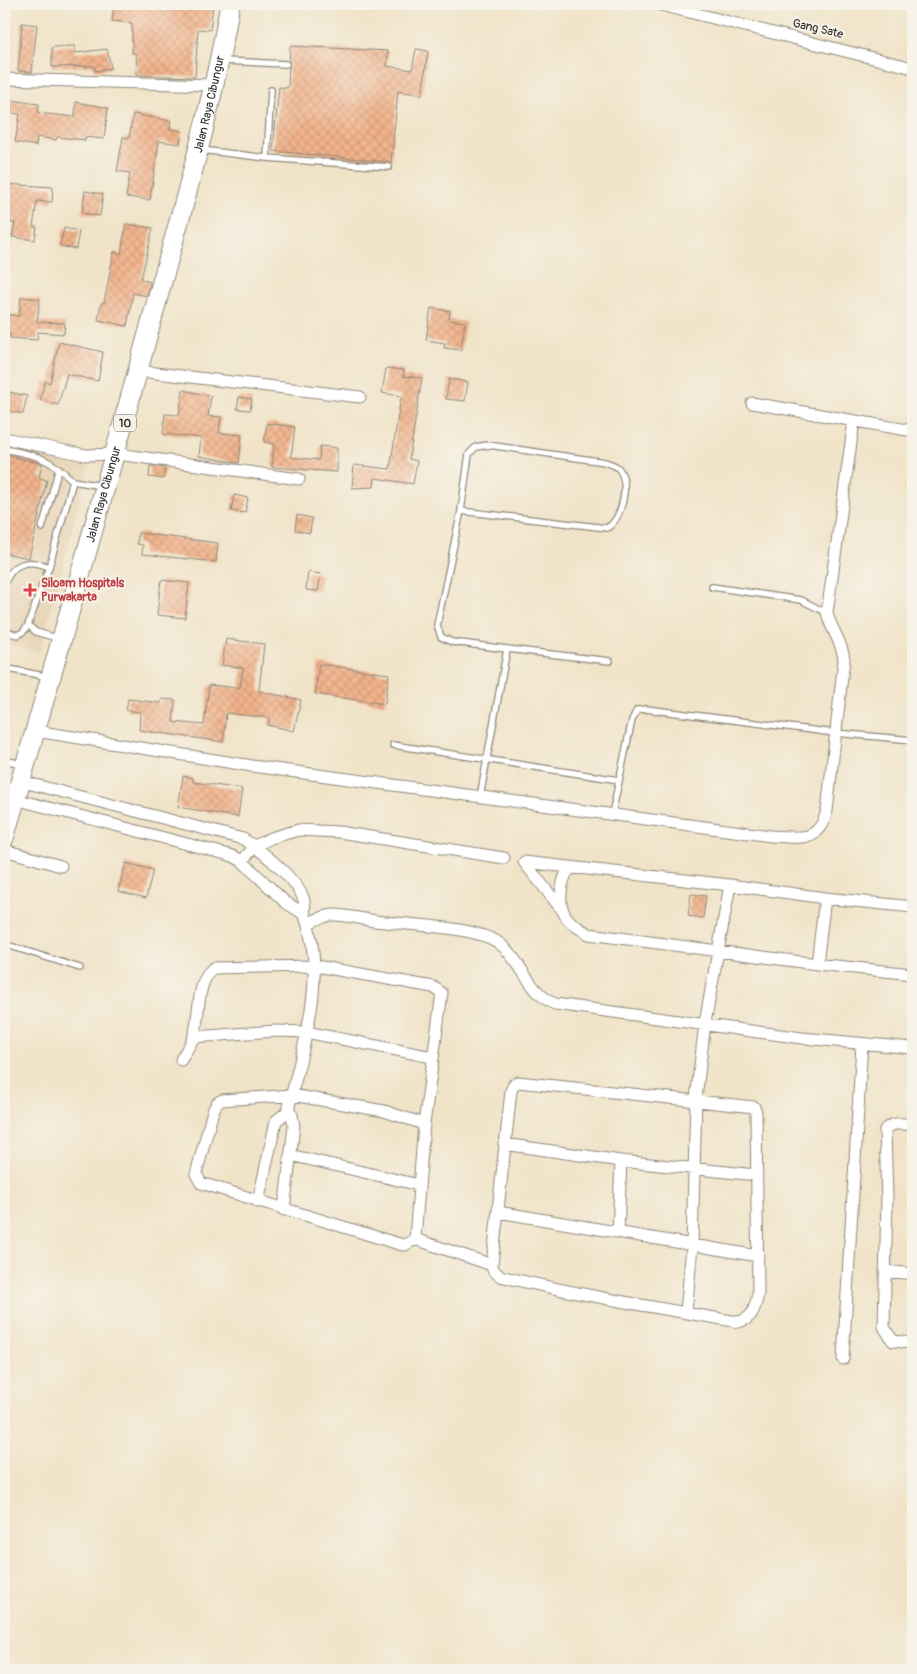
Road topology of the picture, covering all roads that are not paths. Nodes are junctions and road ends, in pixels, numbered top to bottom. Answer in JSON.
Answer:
{"nodes":[{"id":1,"x":230,"y":4,"type":"edge"},
{"id":2,"x":657,"y":4,"type":"edge"},
{"id":3,"x":699,"y":9,"type":"edge"},
{"id":4,"x":218,"y":61,"type":"junction"},
{"id":5,"x":286,"y":64,"type":"dead end"},
{"id":6,"x":913,"y":68,"type":"edge"},
{"id":7,"x":4,"y":79,"type":"edge"},
{"id":8,"x":213,"y":85,"type":"junction"},
{"id":9,"x":271,"y":90,"type":"dead end"},
{"id":10,"x":199,"y":150,"type":"junction"},
{"id":11,"x":267,"y":158,"type":"junction"},
{"id":12,"x":389,"y":167,"type":"dead end"},
{"id":13,"x":139,"y":371,"type":"junction"},
{"id":14,"x":360,"y":398,"type":"dead end"},
{"id":15,"x":752,"y":403,"type":"dead end"},
{"id":16,"x":854,"y":420,"type":"junction"},
{"id":17,"x":913,"y":431,"type":"edge"},
{"id":18,"x":4,"y":438,"type":"edge"},
{"id":19,"x":4,"y":449,"type":"edge"},
{"id":20,"x":116,"y":454,"type":"junction"},
{"id":21,"x":59,"y":468,"type":"junction"},
{"id":22,"x":299,"y":479,"type":"dead end"},
{"id":23,"x":73,"y":481,"type":"junction"},
{"id":24,"x":106,"y":487,"type":"junction"},
{"id":25,"x":461,"y":511,"type":"junction"},
{"id":26,"x":42,"y":528,"type":"dead end"},
{"id":27,"x":49,"y":567,"type":"junction"},
{"id":28,"x":4,"y":585,"type":"edge"},
{"id":29,"x":712,"y":587,"type":"dead end"},
{"id":30,"x":826,"y":613,"type":"junction"},
{"id":31,"x":28,"y":625,"type":"junction"},
{"id":32,"x":4,"y":631,"type":"edge"},
{"id":33,"x":62,"y":639,"type":"junction"},
{"id":34,"x":507,"y":649,"type":"junction"},
{"id":35,"x":610,"y":661,"type":"dead end"},
{"id":36,"x":4,"y":668,"type":"edge"},
{"id":37,"x":51,"y":678,"type":"junction"},
{"id":38,"x":36,"y":731,"type":"junction"},
{"id":39,"x":835,"y":733,"type":"junction"},
{"id":40,"x":913,"y":740,"type":"edge"},
{"id":41,"x":394,"y":745,"type":"dead end"},
{"id":42,"x":4,"y":760,"type":"edge"},
{"id":43,"x":487,"y":760,"type":"junction"},
{"id":44,"x":22,"y":773,"type":"junction"},
{"id":45,"x":619,"y":780,"type":"junction"},
{"id":46,"x":480,"y":797,"type":"junction"},
{"id":47,"x":15,"y":800,"type":"junction"},
{"id":48,"x":612,"y":814,"type":"junction"},
{"id":49,"x":159,"y":817,"type":"junction"},
{"id":50,"x":153,"y":835,"type":"junction"},
{"id":51,"x":4,"y":838,"type":"edge"},
{"id":52,"x":255,"y":846,"type":"junction"},
{"id":53,"x":4,"y":850,"type":"edge"},
{"id":54,"x":504,"y":858,"type":"dead end"},
{"id":55,"x":242,"y":861,"type":"junction"},
{"id":56,"x":61,"y":866,"type":"dead end"},
{"id":57,"x":571,"y":867,"type":"junction"},
{"id":58,"x":730,"y":886,"type":"junction"},
{"id":59,"x":825,"y":898,"type":"junction"},
{"id":60,"x":913,"y":907,"type":"edge"},
{"id":61,"x":563,"y":911,"type":"junction"},
{"id":62,"x":306,"y":918,"type":"junction"},
{"id":63,"x":4,"y":944,"type":"edge"},
{"id":64,"x":718,"y":950,"type":"junction"},
{"id":65,"x":816,"y":964,"type":"junction"},
{"id":66,"x":316,"y":966,"type":"junction"},
{"id":67,"x":80,"y":968,"type":"dead end"},
{"id":68,"x":913,"y":974,"type":"edge"},
{"id":69,"x":705,"y":1023,"type":"junction"},
{"id":70,"x":306,"y":1032,"type":"junction"},
{"id":71,"x":194,"y":1037,"type":"junction"},
{"id":72,"x":862,"y":1044,"type":"junction"},
{"id":73,"x":910,"y":1047,"type":"edge"},
{"id":74,"x":432,"y":1057,"type":"junction"},
{"id":75,"x":181,"y":1060,"type":"dead end"},
{"id":76,"x":292,"y":1095,"type":"junction"},
{"id":77,"x":696,"y":1099,"type":"junction"},
{"id":78,"x":288,"y":1111,"type":"junction"},
{"id":79,"x":424,"y":1124,"type":"junction"},
{"id":80,"x":913,"y":1125,"type":"edge"},
{"id":81,"x":504,"y":1144,"type":"junction"},
{"id":82,"x":290,"y":1155,"type":"junction"},
{"id":83,"x":621,"y":1161,"type":"junction"},
{"id":84,"x":696,"y":1169,"type":"junction"},
{"id":85,"x":756,"y":1175,"type":"junction"},
{"id":86,"x":419,"y":1185,"type":"junction"},
{"id":87,"x":258,"y":1202,"type":"junction"},
{"id":88,"x":284,"y":1210,"type":"junction"},
{"id":89,"x":498,"y":1212,"type":"junction"},
{"id":90,"x":618,"y":1232,"type":"junction"},
{"id":91,"x":415,"y":1239,"type":"junction"},
{"id":92,"x":692,"y":1246,"type":"junction"},
{"id":93,"x":758,"y":1256,"type":"junction"},
{"id":94,"x":492,"y":1265,"type":"junction"},
{"id":95,"x":885,"y":1271,"type":"junction"},
{"id":96,"x":913,"y":1274,"type":"edge"},
{"id":97,"x":686,"y":1313,"type":"junction"},
{"id":98,"x":913,"y":1343,"type":"edge"},
{"id":99,"x":843,"y":1359,"type":"dead end"}],
"edges":[{"from":1,"to":4,"type":"highway","name":"Jalan Raya Cibungur","number":"10"},
{"from":2,"to":3,"type":"street","name":"Gang Sate"},
{"from":3,"to":6,"type":"street","name":"Gang Sate"},
{"from":4,"to":5,"type":"lane"},
{"from":4,"to":8,"type":"highway","name":"Jalan Raya Cibungur","number":"10"},
{"from":7,"to":8,"type":"street"},
{"from":8,"to":10,"type":"highway","name":"Jalan Raya Cibungur","number":"10"},
{"from":9,"to":11,"type":"lane"},
{"from":10,"to":11,"type":"lane"},
{"from":10,"to":13,"type":"highway","name":"Jalan Raya Cibungur","number":"10"},
{"from":11,"to":12,"type":"lane"},
{"from":13,"to":14,"type":"street"},
{"from":13,"to":20,"type":"highway","name":"Jalan Raya Cibungur","number":"10"},
{"from":15,"to":16,"type":"street"},
{"from":16,"to":17,"type":"street"},
{"from":16,"to":30,"type":"street"},
{"from":18,"to":20,"type":"street"},
{"from":19,"to":21,"type":"lane"},
{"from":20,"to":22,"type":"street"},
{"from":20,"to":24,"type":"highway","name":"Jalan Raya Cibungur","number":"10"},
{"from":21,"to":23,"type":"lane"},
{"from":21,"to":26,"type":"lane"},
{"from":23,"to":24,"type":"lane"},
{"from":23,"to":27,"type":"lane"},
{"from":24,"to":33,"type":"highway","name":"Jalan Raya Cibungur","number":"10"},
{"from":25,"to":25,"type":"lane"},
{"from":25,"to":34,"type":"lane"},
{"from":27,"to":28,"type":"lane"},
{"from":27,"to":31,"type":"lane"},
{"from":29,"to":30,"type":"lane"},
{"from":30,"to":39,"type":"street"},
{"from":31,"to":32,"type":"lane"},
{"from":31,"to":33,"type":"lane"},
{"from":33,"to":37,"type":"highway","name":"Jalan Raya Cibungur","number":"10"},
{"from":34,"to":35,"type":"lane"},
{"from":34,"to":43,"type":"lane"},
{"from":36,"to":37,"type":"lane"},
{"from":37,"to":38,"type":"highway","name":"Jalan Raya Cibungur","number":"10"},
{"from":38,"to":44,"type":"highway","name":"Jalan Raya Cibungur","number":"10"},
{"from":38,"to":46,"type":"street"},
{"from":39,"to":40,"type":"lane"},
{"from":39,"to":45,"type":"lane"},
{"from":39,"to":48,"type":"street"},
{"from":41,"to":43,"type":"lane"},
{"from":42,"to":44,"type":"lane"},
{"from":43,"to":45,"type":"lane"},
{"from":43,"to":46,"type":"lane"},
{"from":44,"to":47,"type":"highway","name":"Jalan Raya Cibungur","number":"10"},
{"from":44,"to":49,"type":"street"},
{"from":45,"to":48,"type":"lane"},
{"from":46,"to":48,"type":"street"},
{"from":47,"to":50,"type":"street"},
{"from":47,"to":51,"type":"highway","name":"Jalan Raya Cibungur","number":"10"},
{"from":49,"to":50,"type":"street"},
{"from":49,"to":52,"type":"street"},
{"from":50,"to":55,"type":"street"},
{"from":52,"to":54,"type":"street"},
{"from":52,"to":55,"type":"street"},
{"from":52,"to":62,"type":"street"},
{"from":53,"to":56,"type":"street"},
{"from":55,"to":62,"type":"street"},
{"from":57,"to":58,"type":"street"},
{"from":57,"to":61,"type":"street"},
{"from":57,"to":61,"type":"street"},
{"from":58,"to":59,"type":"street"},
{"from":58,"to":64,"type":"street"},
{"from":59,"to":60,"type":"street"},
{"from":59,"to":65,"type":"street"},
{"from":61,"to":64,"type":"street"},
{"from":62,"to":66,"type":"street"},
{"from":62,"to":69,"type":"street"},
{"from":63,"to":67,"type":"lane"},
{"from":64,"to":65,"type":"street"},
{"from":64,"to":69,"type":"street"},
{"from":65,"to":68,"type":"street"},
{"from":66,"to":70,"type":"street"},
{"from":66,"to":71,"type":"street"},
{"from":66,"to":74,"type":"street"},
{"from":69,"to":72,"type":"street"},
{"from":69,"to":77,"type":"street"},
{"from":70,"to":71,"type":"street"},
{"from":70,"to":74,"type":"street"},
{"from":70,"to":76,"type":"street"},
{"from":71,"to":75,"type":"street"},
{"from":72,"to":73,"type":"street"},
{"from":72,"to":99,"type":"street"},
{"from":74,"to":79,"type":"street"},
{"from":76,"to":78,"type":"street"},
{"from":76,"to":79,"type":"street"},
{"from":76,"to":87,"type":"street"},
{"from":77,"to":81,"type":"street"},
{"from":77,"to":84,"type":"street"},
{"from":77,"to":85,"type":"street"},
{"from":78,"to":82,"type":"street"},
{"from":78,"to":87,"type":"street"},
{"from":79,"to":86,"type":"street"},
{"from":80,"to":95,"type":"street"},
{"from":81,"to":83,"type":"street"},
{"from":81,"to":89,"type":"street"},
{"from":82,"to":86,"type":"street"},
{"from":82,"to":88,"type":"street"},
{"from":83,"to":84,"type":"street"},
{"from":83,"to":90,"type":"street"},
{"from":84,"to":85,"type":"street"},
{"from":84,"to":92,"type":"street"},
{"from":85,"to":93,"type":"street"},
{"from":86,"to":91,"type":"street"},
{"from":87,"to":88,"type":"street"},
{"from":88,"to":91,"type":"street"},
{"from":89,"to":90,"type":"street"},
{"from":89,"to":94,"type":"street"},
{"from":90,"to":92,"type":"street"},
{"from":91,"to":94,"type":"street"},
{"from":92,"to":93,"type":"street"},
{"from":92,"to":97,"type":"street"},
{"from":93,"to":97,"type":"street"},
{"from":94,"to":97,"type":"street"},
{"from":95,"to":96,"type":"street"},
{"from":95,"to":98,"type":"street"}]}
